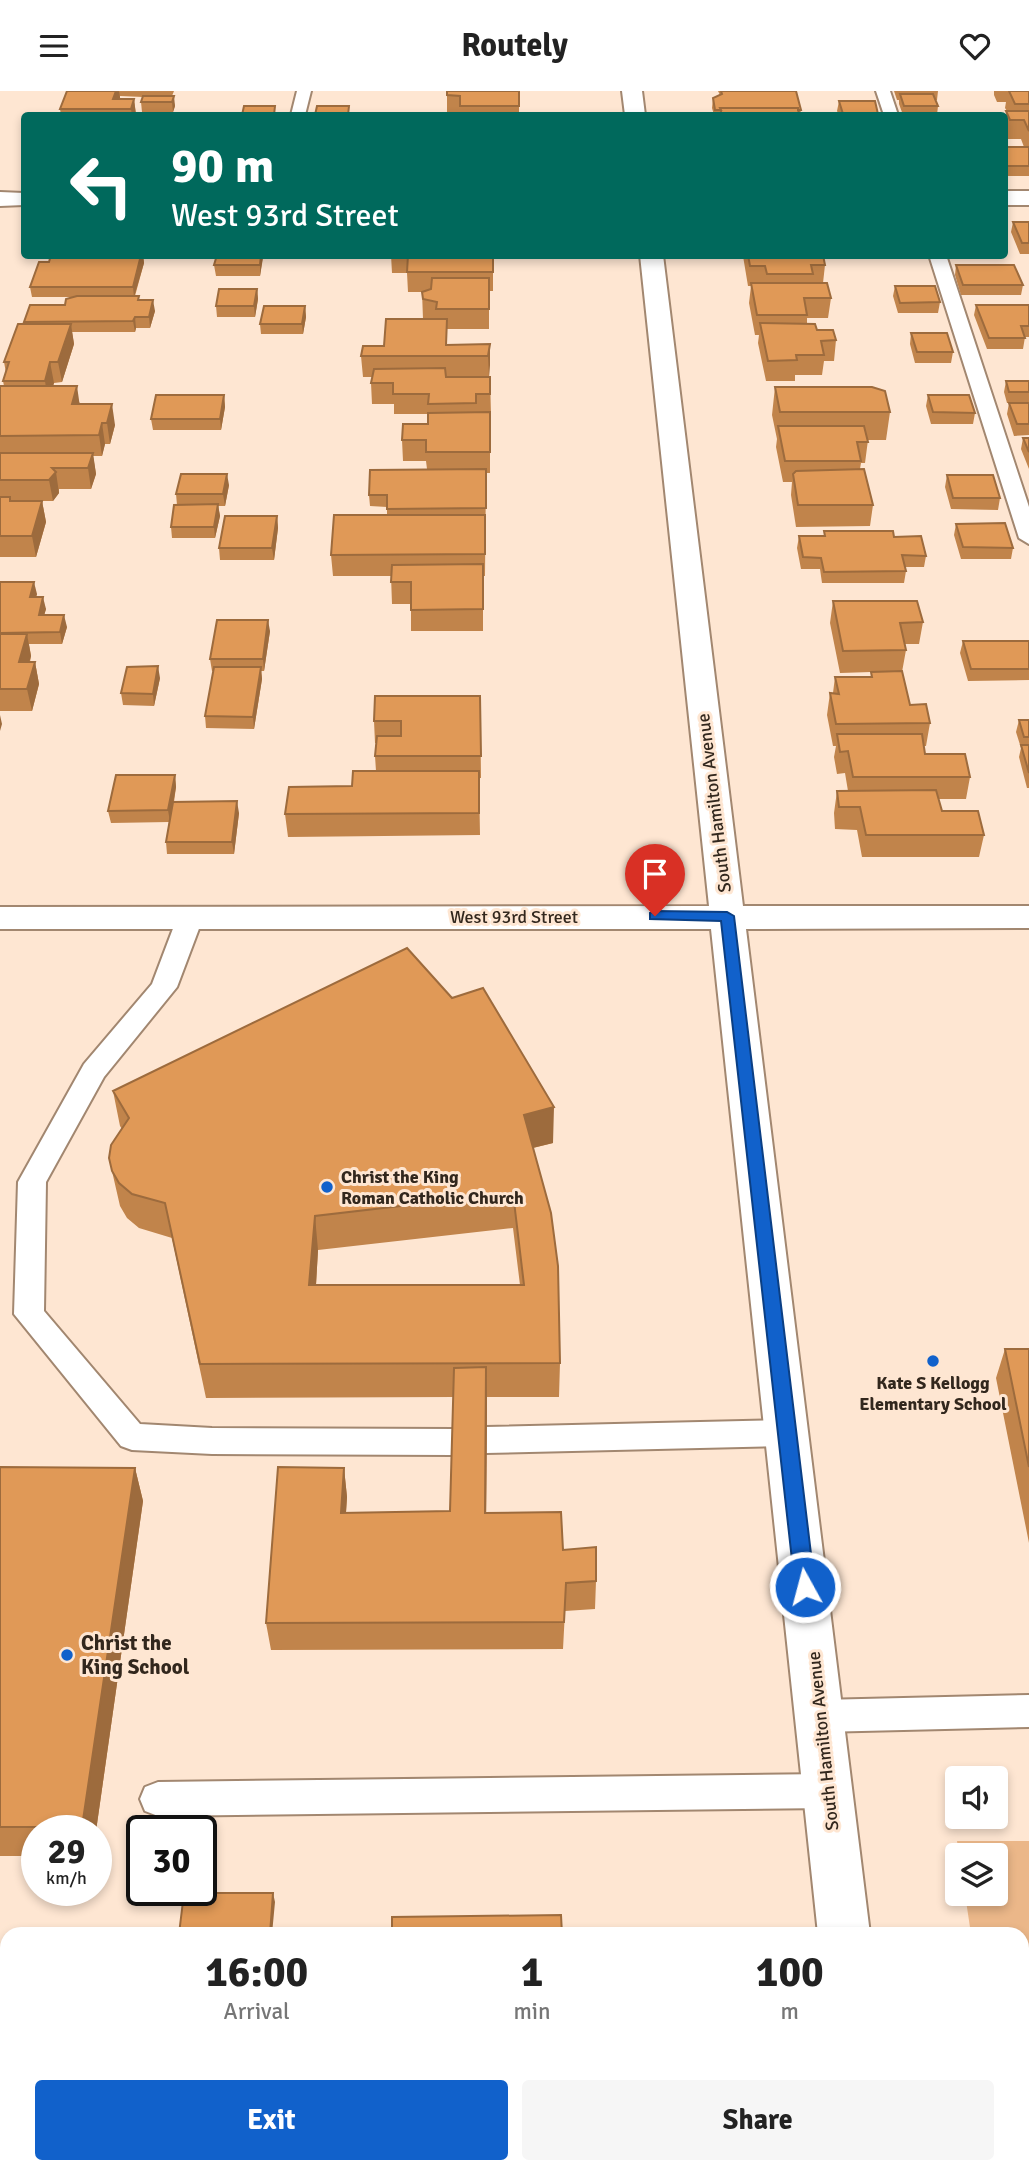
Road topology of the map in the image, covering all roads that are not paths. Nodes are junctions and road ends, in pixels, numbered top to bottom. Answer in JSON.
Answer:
{"nodes":[{"id":1,"x":304,"y":91,"type":"edge"},
{"id":2,"x":632,"y":91,"type":"edge"},
{"id":3,"x":883,"y":91,"type":"edge"},
{"id":4,"x":299,"y":112,"type":"edge"},
{"id":5,"x":635,"y":112,"type":"edge"},
{"id":6,"x":890,"y":112,"type":"edge"},
{"id":7,"x":1008,"y":198,"type":"edge"},
{"id":8,"x":1029,"y":198,"type":"edge"},
{"id":9,"x":0,"y":199,"type":"edge"},
{"id":10,"x":21,"y":199,"type":"edge"},
{"id":11,"x":651,"y":259,"type":"edge"},
{"id":12,"x":938,"y":259,"type":"edge"},
{"id":13,"x":1029,"y":538,"type":"edge"},
{"id":14,"x":727,"y":916,"type":"junction"},
{"id":15,"x":1029,"y":917,"type":"edge"},
{"id":16,"x":0,"y":918,"type":"edge"},
{"id":17,"x":190,"y":918,"type":"junction"},
{"id":18,"x":787,"y":1433,"type":"junction"},
{"id":19,"x":486,"y":1440,"type":"edge"},
{"id":20,"x":454,"y":1442,"type":"edge"},
{"id":21,"x":1029,"y":1711,"type":"edge"},
{"id":22,"x":820,"y":1716,"type":"junction"},
{"id":23,"x":828,"y":1791,"type":"junction"},
{"id":24,"x":158,"y":1799,"type":"dead end"},
{"id":25,"x":843,"y":1927,"type":"edge"}],
"edges":[{"from":1,"to":4,"type":"lane"},
{"from":2,"to":5,"type":"street"},
{"from":3,"to":6,"type":"lane"},
{"from":7,"to":8,"type":"street"},
{"from":9,"to":10,"type":"street"},
{"from":11,"to":14,"type":"street","name":"South Hamilton Avenue"},
{"from":12,"to":13,"type":"lane"},
{"from":14,"to":15,"type":"street","name":"West 93rd Street"},
{"from":14,"to":17,"type":"street","name":"West 93rd Street"},
{"from":14,"to":18,"type":"street","name":"South Hamilton Avenue"},
{"from":16,"to":17,"type":"street","name":"West 93rd Street"},
{"from":17,"to":20,"type":"lane"},
{"from":18,"to":19,"type":"lane"},
{"from":18,"to":22,"type":"street","name":"South Hamilton Avenue"},
{"from":21,"to":22,"type":"lane"},
{"from":22,"to":23,"type":"street","name":"South Hamilton Avenue"},
{"from":23,"to":24,"type":"lane"},
{"from":23,"to":25,"type":"street","name":"South Hamilton Avenue"}]}
